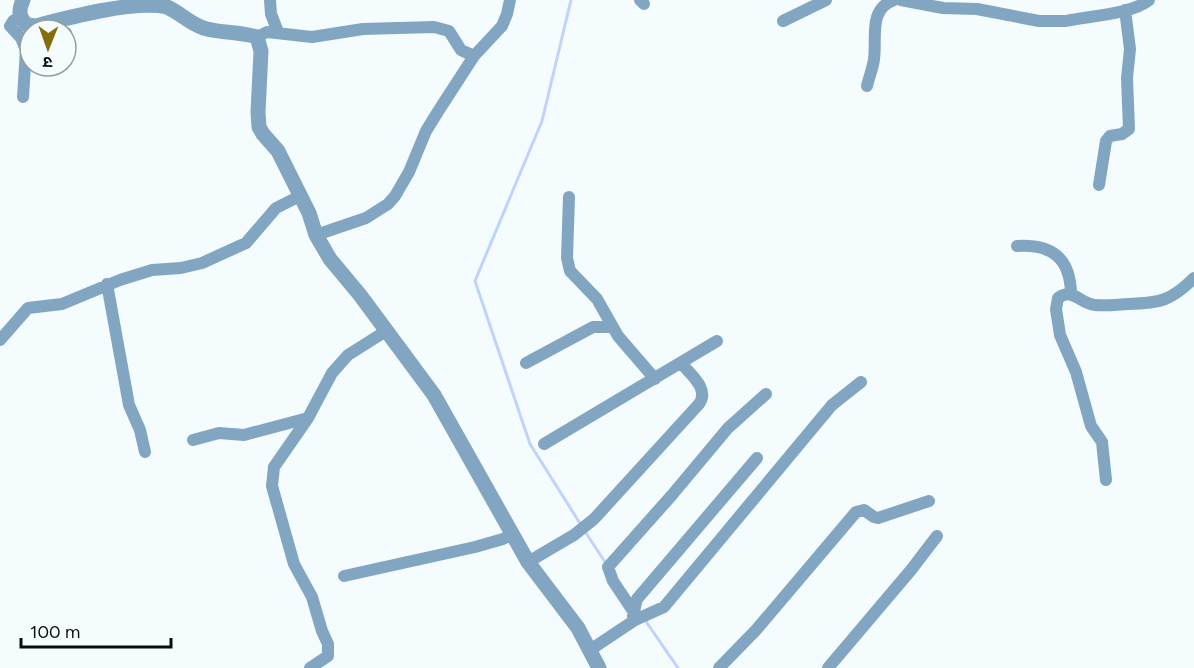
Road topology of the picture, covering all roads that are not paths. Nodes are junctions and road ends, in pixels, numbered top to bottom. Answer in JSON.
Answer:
{"nodes":[{"id":1,"x":22,"y":0,"type":"edge"},
{"id":2,"x":270,"y":0,"type":"edge"},
{"id":3,"x":510,"y":0,"type":"edge"},
{"id":4,"x":826,"y":0,"type":"edge"},
{"id":5,"x":894,"y":0,"type":"edge"},
{"id":6,"x":901,"y":0,"type":"edge"},
{"id":7,"x":1149,"y":0,"type":"edge"},
{"id":8,"x":1125,"y":10,"type":"junction"},
{"id":9,"x":20,"y":17,"type":"joint"},
{"id":10,"x":72,"y":18,"type":"edge"},
{"id":11,"x":783,"y":21,"type":"dead end"},
{"id":12,"x":278,"y":32,"type":"junction"},
{"id":13,"x":257,"y":38,"type":"junction"},
{"id":14,"x":474,"y":56,"type":"junction"},
{"id":15,"x":867,"y":86,"type":"dead end"},
{"id":16,"x":23,"y":97,"type":"dead end"},
{"id":17,"x":1099,"y":185,"type":"dead end"},
{"id":18,"x":300,"y":196,"type":"junction"},
{"id":19,"x":569,"y":197,"type":"dead end"},
{"id":20,"x":316,"y":235,"type":"junction"},
{"id":21,"x":1017,"y":246,"type":"dead end"},
{"id":22,"x":1194,"y":278,"type":"edge"},
{"id":23,"x":107,"y":285,"type":"junction"},
{"id":24,"x":1071,"y":293,"type":"junction"},
{"id":25,"x":612,"y":327,"type":"junction"},
{"id":26,"x":386,"y":331,"type":"junction"},
{"id":27,"x":0,"y":340,"type":"edge"},
{"id":28,"x":717,"y":341,"type":"dead end"},
{"id":29,"x":526,"y":363,"type":"dead end"},
{"id":30,"x":681,"y":363,"type":"junction"},
{"id":31,"x":655,"y":379,"type":"junction"},
{"id":32,"x":861,"y":382,"type":"dead end"},
{"id":33,"x":766,"y":394,"type":"dead end"},
{"id":34,"x":308,"y":418,"type":"junction"},
{"id":35,"x":193,"y":440,"type":"dead end"},
{"id":36,"x":544,"y":444,"type":"dead end"},
{"id":37,"x":145,"y":452,"type":"dead end"},
{"id":38,"x":757,"y":458,"type":"dead end"},
{"id":39,"x":1106,"y":480,"type":"dead end"},
{"id":40,"x":929,"y":501,"type":"dead end"},
{"id":41,"x":513,"y":534,"type":"junction"},
{"id":42,"x":937,"y":536,"type":"dead end"},
{"id":43,"x":528,"y":562,"type":"junction"},
{"id":44,"x":344,"y":576,"type":"dead end"},
{"id":45,"x":633,"y":616,"type":"junction"},
{"id":46,"x":590,"y":650,"type":"junction"},
{"id":47,"x":310,"y":668,"type":"edge"},
{"id":48,"x":599,"y":668,"type":"edge"},
{"id":49,"x":719,"y":668,"type":"edge"},
{"id":50,"x":828,"y":668,"type":"edge"}],
"edges":[{"from":1,"to":9,"type":"street"},
{"from":2,"to":12,"type":"street"},
{"from":3,"to":14,"type":"street"},
{"from":4,"to":11,"type":"street"},
{"from":5,"to":15,"type":"street"},
{"from":6,"to":8,"type":"street"},
{"from":7,"to":8,"type":"street"},
{"from":8,"to":17,"type":"street"},
{"from":9,"to":16,"type":"street"},
{"from":10,"to":13,"type":"street"},
{"from":12,"to":13,"type":"street"},
{"from":12,"to":14,"type":"street"},
{"from":13,"to":18,"type":"street"},
{"from":14,"to":20,"type":"street"},
{"from":18,"to":20,"type":"street"},
{"from":18,"to":23,"type":"street"},
{"from":19,"to":25,"type":"street"},
{"from":20,"to":26,"type":"street"},
{"from":21,"to":24,"type":"street"},
{"from":22,"to":24,"type":"street"},
{"from":23,"to":27,"type":"street"},
{"from":23,"to":37,"type":"street"},
{"from":24,"to":39,"type":"street"},
{"from":25,"to":29,"type":"street"},
{"from":25,"to":31,"type":"street"},
{"from":26,"to":34,"type":"street"},
{"from":26,"to":41,"type":"street"},
{"from":28,"to":30,"type":"street"},
{"from":30,"to":31,"type":"street"},
{"from":30,"to":43,"type":"street"},
{"from":31,"to":36,"type":"street"},
{"from":32,"to":45,"type":"street"},
{"from":33,"to":45,"type":"street"},
{"from":34,"to":35,"type":"street"},
{"from":34,"to":47,"type":"street"},
{"from":38,"to":45,"type":"street"},
{"from":40,"to":49,"type":"street"},
{"from":41,"to":43,"type":"street"},
{"from":41,"to":44,"type":"street"},
{"from":42,"to":50,"type":"street"},
{"from":43,"to":46,"type":"street"},
{"from":45,"to":46,"type":"street"},
{"from":46,"to":48,"type":"street"}]}
